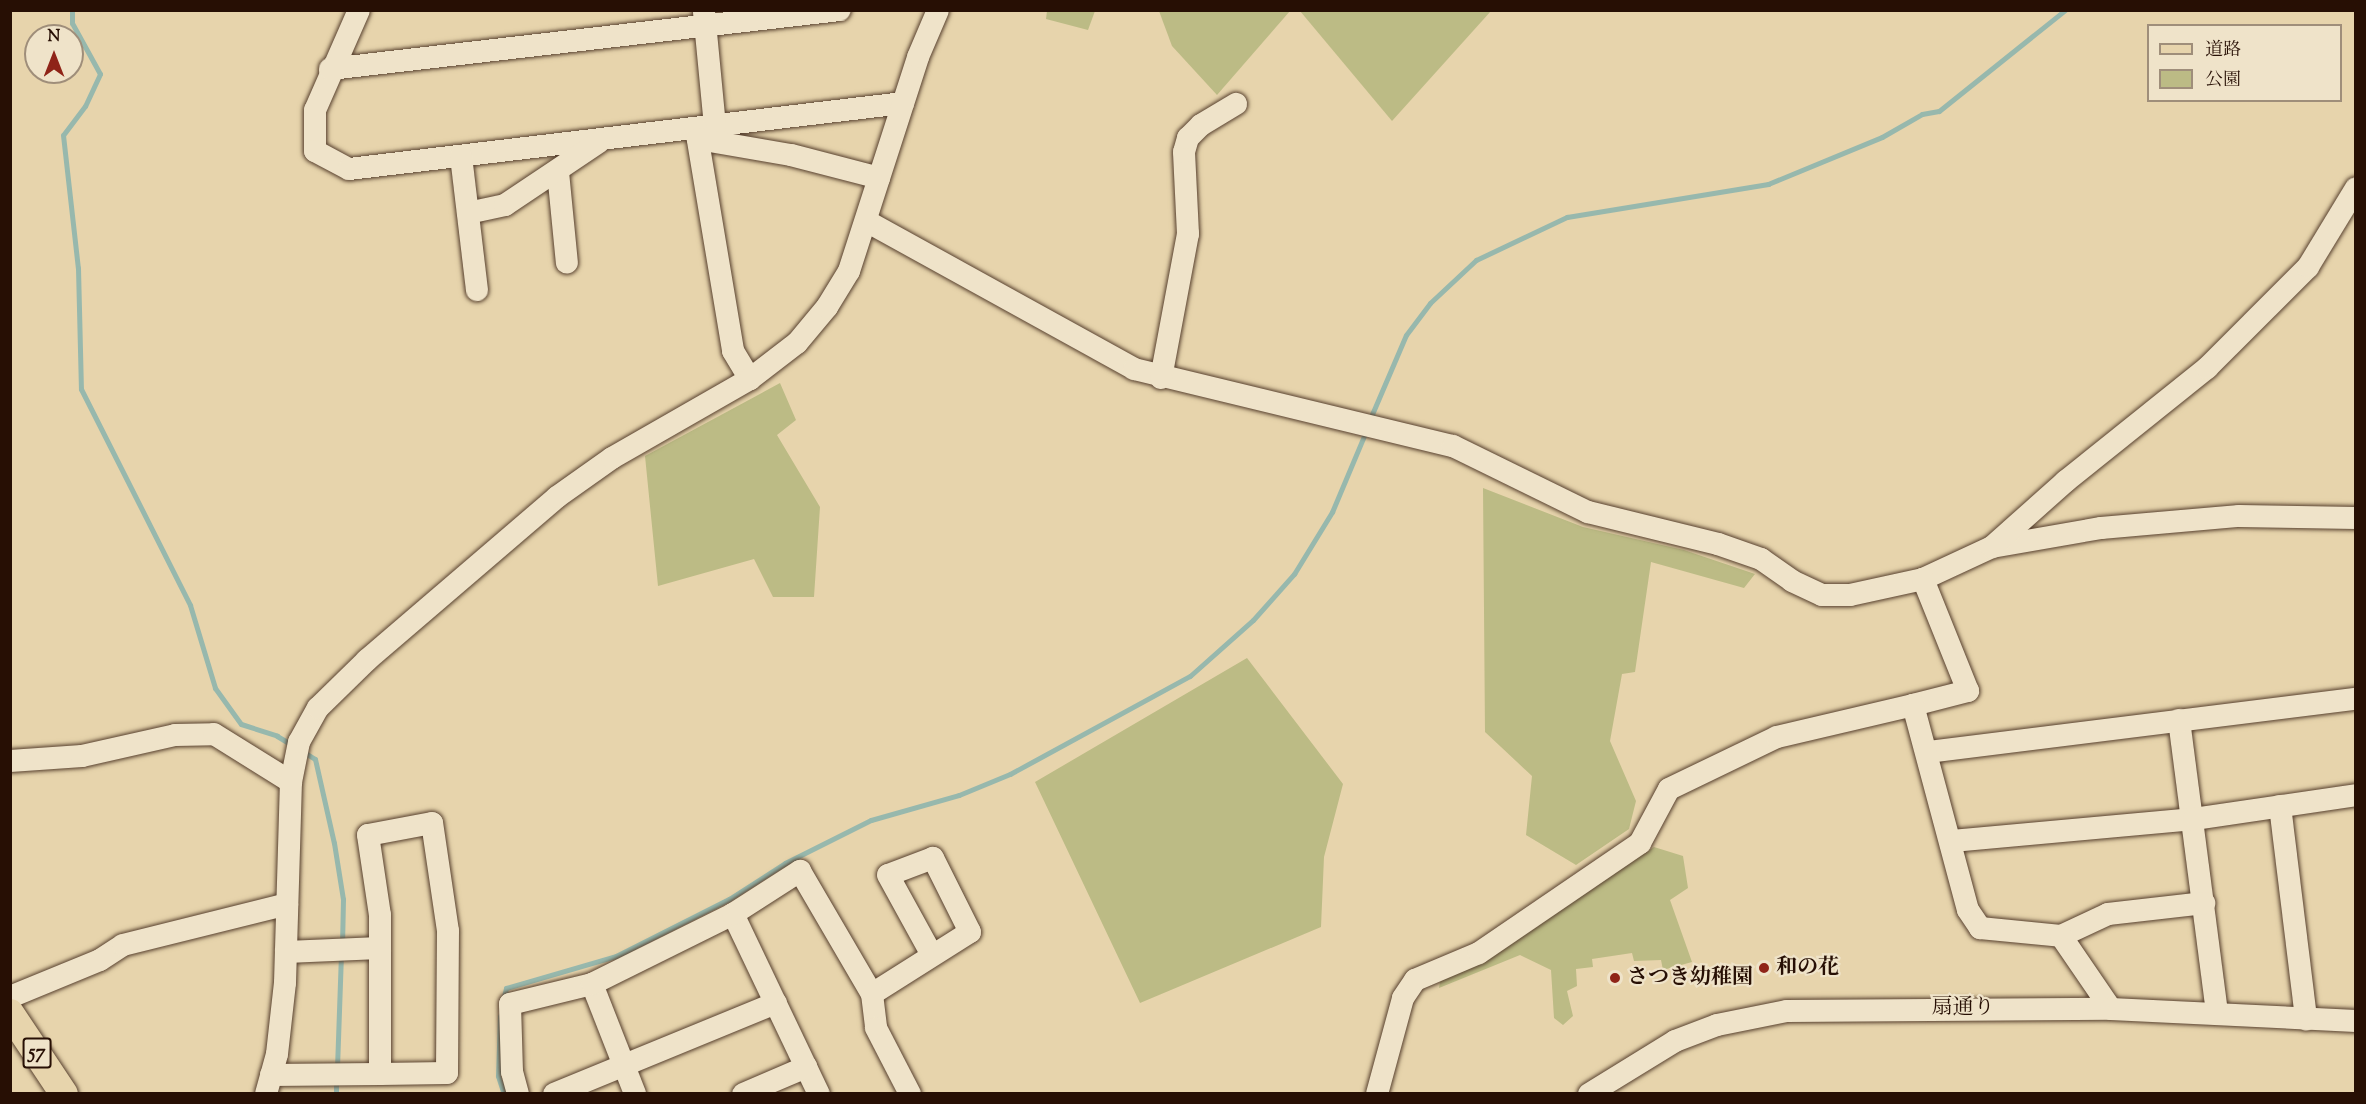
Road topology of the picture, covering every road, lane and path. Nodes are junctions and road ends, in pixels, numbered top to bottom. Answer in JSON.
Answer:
{"nodes":[{"id":1,"x":358,"y":10,"type":"edge"},
{"id":2,"x":840,"y":10,"type":"edge"},
{"id":3,"x":938,"y":10,"type":"edge"},
{"id":4,"x":704,"y":18,"type":"edge"},
{"id":5,"x":330,"y":69,"type":"junction"},
{"id":6,"x":903,"y":103,"type":"junction"},
{"id":7,"x":1236,"y":104,"type":"dead end"},
{"id":8,"x":703,"y":131,"type":"junction"},
{"id":9,"x":601,"y":140,"type":"junction"},
{"id":10,"x":461,"y":156,"type":"junction"},
{"id":11,"x":558,"y":172,"type":"junction"},
{"id":12,"x":879,"y":178,"type":"junction"},
{"id":13,"x":2355,"y":188,"type":"edge"},
{"id":14,"x":468,"y":213,"type":"junction"},
{"id":15,"x":868,"y":222,"type":"junction"},
{"id":16,"x":567,"y":263,"type":"dead end"},
{"id":17,"x":477,"y":290,"type":"dead end"},
{"id":18,"x":1161,"y":378,"type":"junction"},
{"id":19,"x":750,"y":379,"type":"junction"},
{"id":20,"x":2355,"y":518,"type":"edge"},
{"id":21,"x":1992,"y":548,"type":"junction"},
{"id":22,"x":1923,"y":579,"type":"junction"},
{"id":23,"x":2355,"y":699,"type":"edge"},
{"id":24,"x":1913,"y":705,"type":"junction"},
{"id":25,"x":2179,"y":720,"type":"junction"},
{"id":26,"x":1928,"y":752,"type":"junction"},
{"id":27,"x":10,"y":761,"type":"edge"},
{"id":28,"x":291,"y":782,"type":"junction"},
{"id":29,"x":2355,"y":795,"type":"edge"},
{"id":30,"x":2280,"y":806,"type":"junction"},
{"id":31,"x":2194,"y":819,"type":"junction"},
{"id":32,"x":1952,"y":841,"type":"junction"},
{"id":33,"x":2204,"y":903,"type":"junction"},
{"id":34,"x":287,"y":904,"type":"junction"},
{"id":35,"x":733,"y":914,"type":"junction"},
{"id":36,"x":2061,"y":936,"type":"junction"},
{"id":37,"x":380,"y":948,"type":"junction"},
{"id":38,"x":286,"y":952,"type":"junction"},
{"id":39,"x":932,"y":956,"type":"dead end"},
{"id":40,"x":592,"y":984,"type":"junction"},
{"id":41,"x":872,"y":993,"type":"junction"},
{"id":42,"x":10,"y":997,"type":"edge"},
{"id":43,"x":776,"y":1003,"type":"junction"},
{"id":44,"x":2111,"y":1009,"type":"junction"},
{"id":45,"x":10,"y":1013,"type":"edge"},
{"id":46,"x":2217,"y":1014,"type":"junction"},
{"id":47,"x":2306,"y":1019,"type":"junction"},
{"id":48,"x":2355,"y":1021,"type":"edge"},
{"id":49,"x":623,"y":1066,"type":"junction"},
{"id":50,"x":806,"y":1067,"type":"junction"},
{"id":51,"x":380,"y":1074,"type":"junction"},
{"id":52,"x":269,"y":1084,"type":"edge"},
{"id":53,"x":64,"y":1094,"type":"edge"},
{"id":54,"x":518,"y":1094,"type":"edge"},
{"id":55,"x":554,"y":1094,"type":"edge"},
{"id":56,"x":634,"y":1094,"type":"edge"},
{"id":57,"x":743,"y":1094,"type":"edge"},
{"id":58,"x":819,"y":1094,"type":"edge"},
{"id":59,"x":910,"y":1094,"type":"edge"},
{"id":60,"x":1377,"y":1094,"type":"edge"},
{"id":61,"x":1589,"y":1094,"type":"edge"}],
"edges":[{"from":1,"to":5,"type":"street"},
{"from":2,"to":4,"type":"street"},
{"from":3,"to":6,"type":"street"},
{"from":4,"to":5,"type":"street"},
{"from":4,"to":8,"type":"street"},
{"from":5,"to":10,"type":"street"},
{"from":6,"to":8,"type":"street"},
{"from":6,"to":12,"type":"street"},
{"from":7,"to":18,"type":"street"},
{"from":8,"to":9,"type":"street"},
{"from":8,"to":12,"type":"street"},
{"from":8,"to":19,"type":"street"},
{"from":9,"to":10,"type":"street"},
{"from":9,"to":11,"type":"street"},
{"from":10,"to":14,"type":"street"},
{"from":11,"to":14,"type":"street"},
{"from":11,"to":16,"type":"street"},
{"from":12,"to":15,"type":"street"},
{"from":13,"to":21,"type":"street"},
{"from":14,"to":17,"type":"street"},
{"from":15,"to":18,"type":"street"},
{"from":15,"to":19,"type":"street"},
{"from":18,"to":22,"type":"street"},
{"from":19,"to":28,"type":"street"},
{"from":20,"to":21,"type":"street"},
{"from":21,"to":22,"type":"street"},
{"from":22,"to":24,"type":"street"},
{"from":23,"to":25,"type":"street"},
{"from":24,"to":26,"type":"street"},
{"from":24,"to":60,"type":"street"},
{"from":25,"to":26,"type":"street"},
{"from":25,"to":31,"type":"street"},
{"from":26,"to":32,"type":"street"},
{"from":27,"to":28,"type":"street"},
{"from":28,"to":34,"type":"street"},
{"from":29,"to":30,"type":"street"},
{"from":30,"to":31,"type":"street"},
{"from":30,"to":47,"type":"street"},
{"from":31,"to":32,"type":"street"},
{"from":31,"to":33,"type":"street"},
{"from":32,"to":36,"type":"street"},
{"from":33,"to":36,"type":"street"},
{"from":33,"to":46,"type":"street"},
{"from":34,"to":38,"type":"street"},
{"from":34,"to":42,"type":"street"},
{"from":35,"to":40,"type":"street"},
{"from":35,"to":41,"type":"street"},
{"from":35,"to":43,"type":"street"},
{"from":36,"to":44,"type":"street"},
{"from":37,"to":38,"type":"street"},
{"from":37,"to":51,"type":"street"},
{"from":37,"to":51,"type":"street"},
{"from":38,"to":52,"type":"street"},
{"from":39,"to":41,"type":"street"},
{"from":40,"to":49,"type":"street"},
{"from":40,"to":54,"type":"street"},
{"from":41,"to":59,"type":"street"},
{"from":43,"to":49,"type":"street"},
{"from":43,"to":50,"type":"street"},
{"from":44,"to":46,"type":"street","name":"扇通り"},
{"from":44,"to":61,"type":"street","name":"扇通り"},
{"from":45,"to":53,"type":"main road","number":"57"},
{"from":46,"to":47,"type":"street","name":"扇通り"},
{"from":47,"to":48,"type":"street","name":"扇通り"},
{"from":49,"to":55,"type":"street"},
{"from":49,"to":56,"type":"street"},
{"from":50,"to":57,"type":"street"},
{"from":50,"to":58,"type":"street"},
{"from":51,"to":52,"type":"street"}]}
